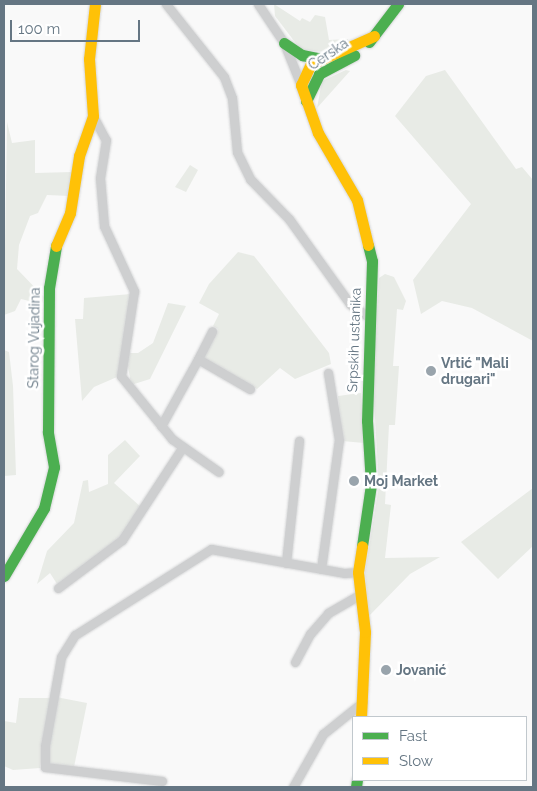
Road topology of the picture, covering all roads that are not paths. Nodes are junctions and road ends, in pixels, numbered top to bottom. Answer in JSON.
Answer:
{"nodes":[{"id":1,"x":95,"y":4,"type":"edge"},
{"id":2,"x":166,"y":4,"type":"edge"},
{"id":3,"x":258,"y":4,"type":"edge"},
{"id":4,"x":398,"y":4,"type":"edge"},
{"id":5,"x":374,"y":36,"type":"junction"},
{"id":6,"x":284,"y":43,"type":"junction"},
{"id":7,"x":322,"y":59,"type":"junction"},
{"id":8,"x":300,"y":85,"type":"junction"},
{"id":9,"x":306,"y":101,"type":"junction"},
{"id":10,"x":93,"y":116,"type":"junction"},
{"id":11,"x":370,"y":318,"type":"junction"},
{"id":12,"x":212,"y":330,"type":"dead end"},
{"id":13,"x":198,"y":359,"type":"junction"},
{"id":14,"x":328,"y":373,"type":"dead end"},
{"id":15,"x":250,"y":389,"type":"dead end"},
{"id":16,"x":161,"y":426,"type":"junction"},
{"id":17,"x":298,"y":441,"type":"dead end"},
{"id":18,"x":182,"y":448,"type":"junction"},
{"id":19,"x":219,"y":472,"type":"dead end"},
{"id":20,"x":286,"y":563,"type":"junction"},
{"id":21,"x":321,"y":570,"type":"junction"},
{"id":22,"x":358,"y":572,"type":"junction"},
{"id":23,"x":4,"y":576,"type":"edge"},
{"id":24,"x":58,"y":588,"type":"dead end"},
{"id":25,"x":361,"y":594,"type":"junction"},
{"id":26,"x":295,"y":662,"type":"dead end"},
{"id":27,"x":363,"y":702,"type":"junction"},
{"id":28,"x":361,"y":716,"type":"edge"},
{"id":29,"x":162,"y":781,"type":"dead end"},
{"id":30,"x":293,"y":787,"type":"edge"}],
"edges":[{"from":1,"to":10,"type":"street","name":"Starog Vujadina"},
{"from":2,"to":11,"type":"street"},
{"from":3,"to":6,"type":"street","name":"Srpskih ustanika"},
{"from":4,"to":5,"type":"street","name":"Cerska"},
{"from":5,"to":7,"type":"street","name":"Cerska"},
{"from":5,"to":9,"type":"street","name":"Cerska"},
{"from":6,"to":7,"type":"street"},
{"from":6,"to":8,"type":"street","name":"Srpskih ustanika"},
{"from":7,"to":8,"type":"street","name":"Cerska"},
{"from":8,"to":9,"type":"street","name":"Srpskih ustanika"},
{"from":9,"to":11,"type":"street","name":"Srpskih ustanika"},
{"from":10,"to":16,"type":"street"},
{"from":10,"to":23,"type":"street","name":"Starog Vujadina"},
{"from":11,"to":22,"type":"street","name":"Srpskih ustanika"},
{"from":12,"to":13,"type":"street"},
{"from":13,"to":15,"type":"street"},
{"from":13,"to":16,"type":"street"},
{"from":14,"to":21,"type":"street"},
{"from":16,"to":18,"type":"street"},
{"from":17,"to":20,"type":"street"},
{"from":18,"to":19,"type":"street"},
{"from":18,"to":24,"type":"street"},
{"from":20,"to":21,"type":"street"},
{"from":20,"to":29,"type":"street"},
{"from":21,"to":22,"type":"street"},
{"from":22,"to":25,"type":"street","name":"Srpskih ustanika"},
{"from":25,"to":26,"type":"street"},
{"from":25,"to":27,"type":"street","name":"Srpskih ustanika"},
{"from":27,"to":28,"type":"street","name":"Srpskih ustanika"},
{"from":27,"to":30,"type":"street"}]}
